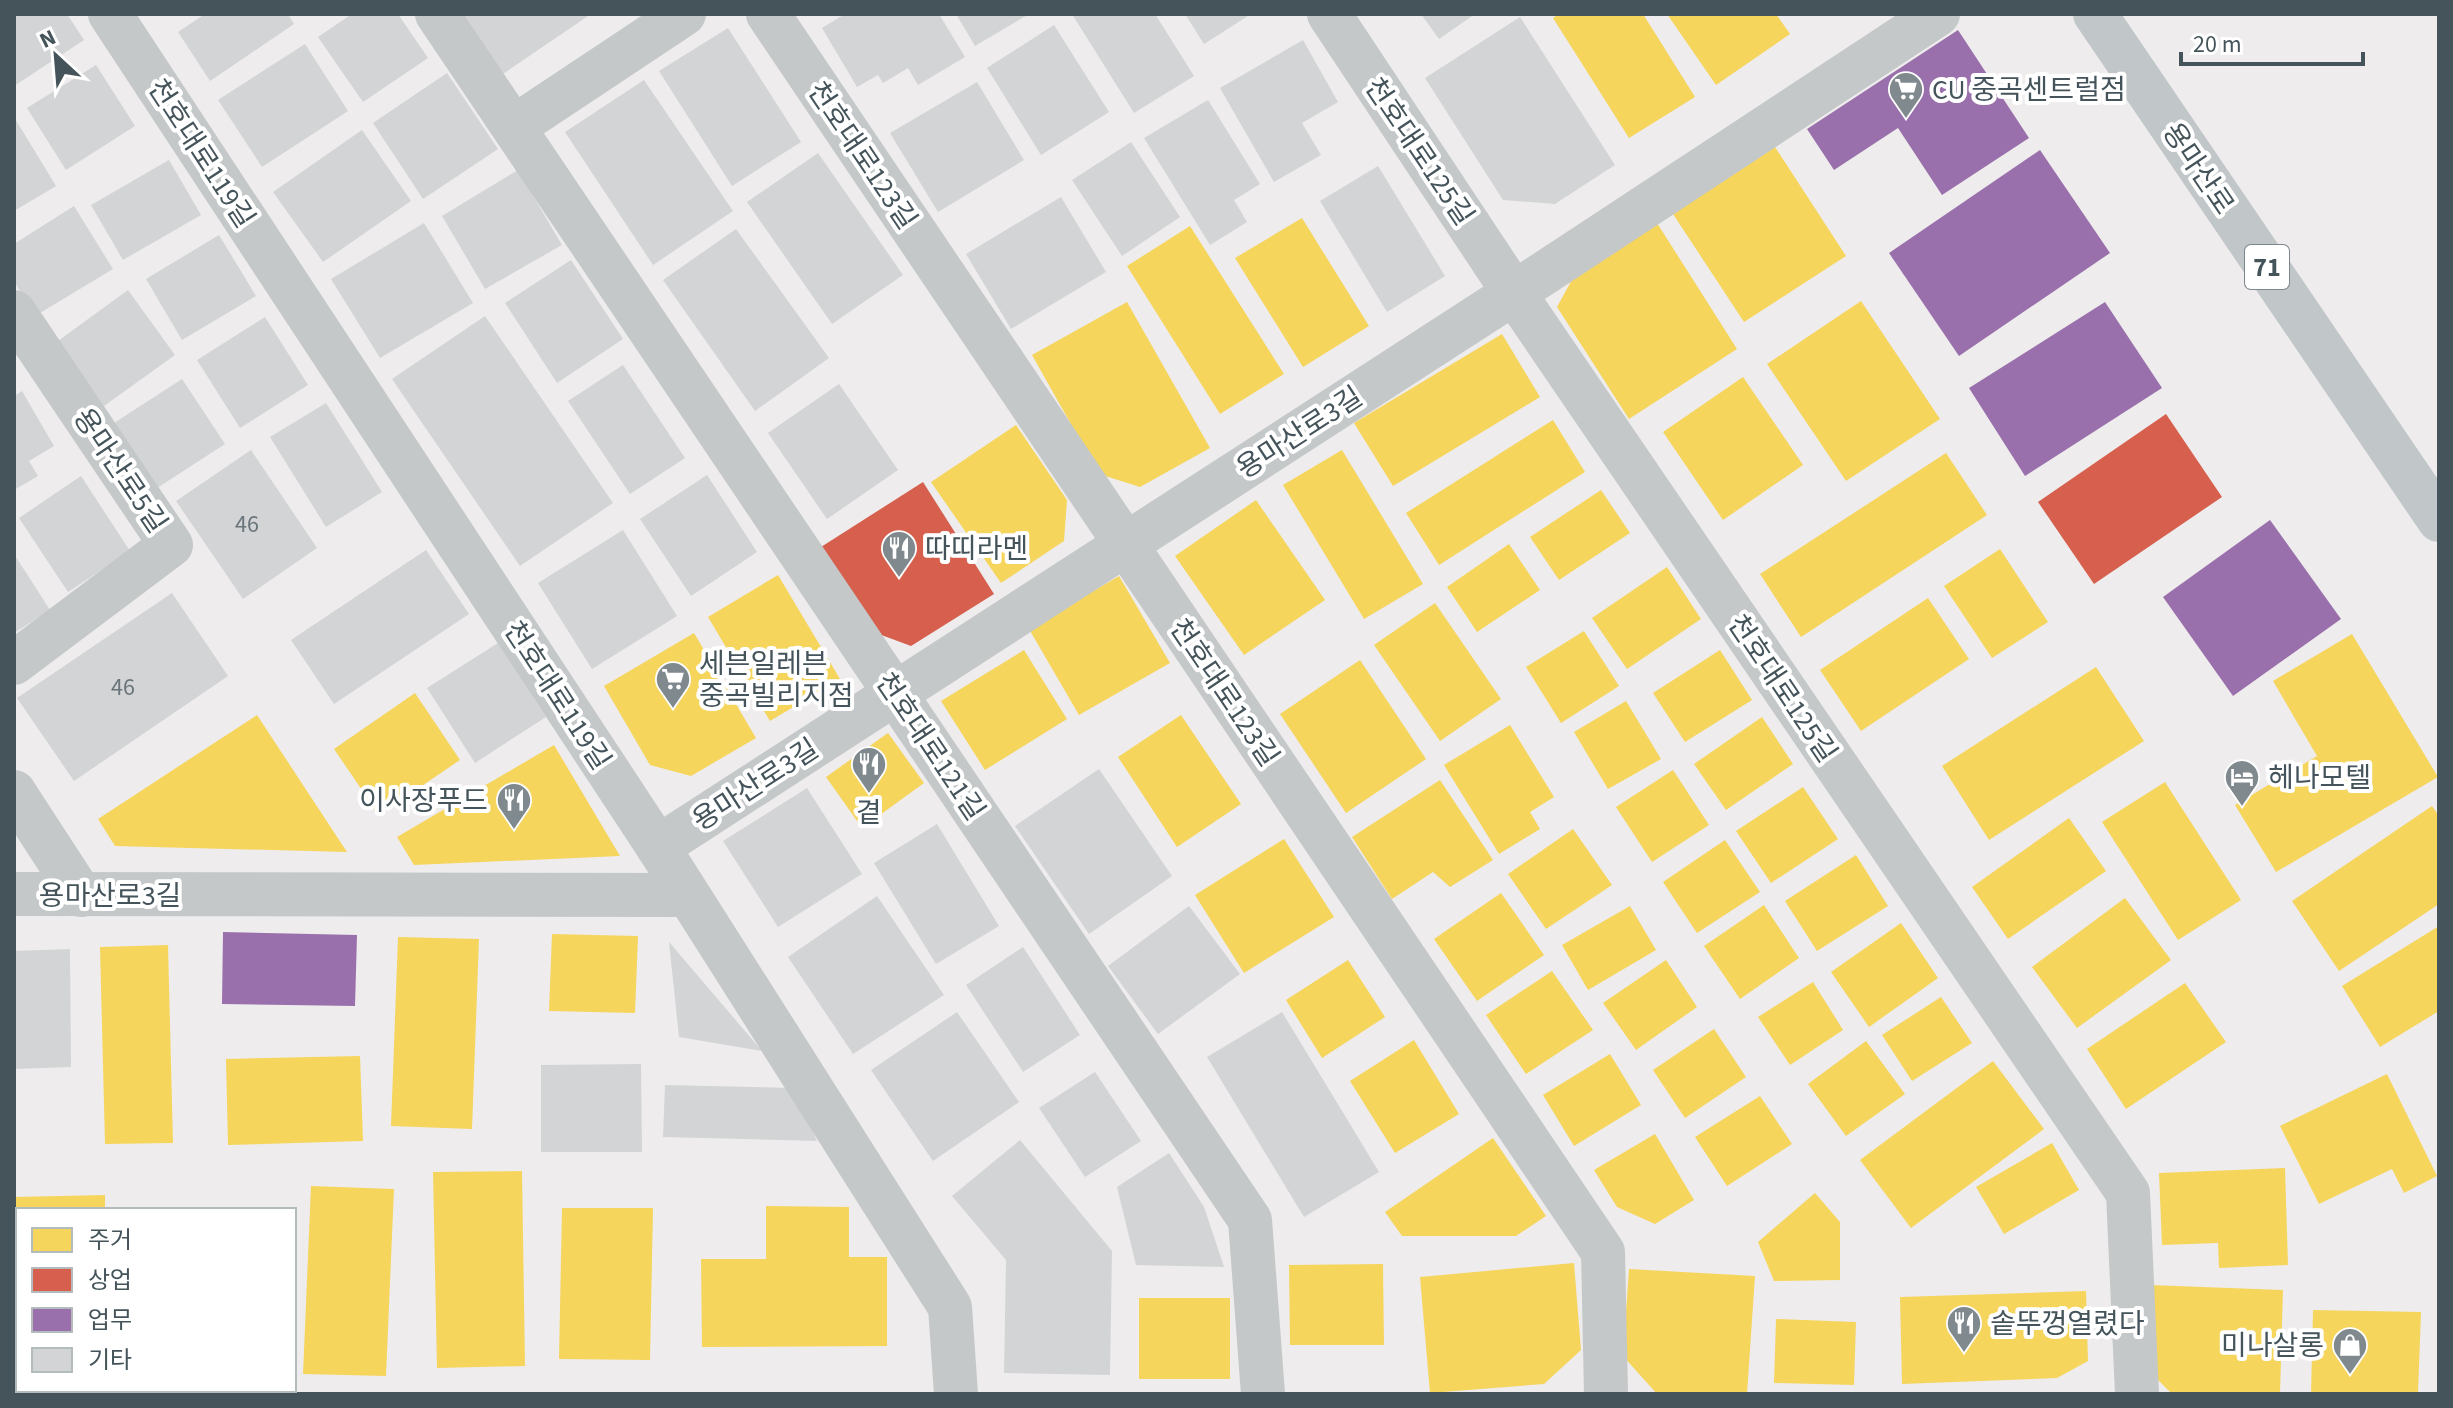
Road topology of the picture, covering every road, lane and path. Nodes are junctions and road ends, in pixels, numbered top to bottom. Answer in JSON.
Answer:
{"nodes":[{"id":1,"x":110,"y":14,"type":"edge"},
{"id":2,"x":437,"y":14,"type":"edge"},
{"id":3,"x":684,"y":14,"type":"edge"},
{"id":4,"x":768,"y":14,"type":"edge"},
{"id":5,"x":1329,"y":14,"type":"edge"},
{"id":6,"x":1938,"y":14,"type":"edge"},
{"id":7,"x":2095,"y":14,"type":"edge"},
{"id":8,"x":514,"y":127,"type":"junction"},
{"id":9,"x":1514,"y":293,"type":"junction"},
{"id":10,"x":14,"y":312,"type":"edge"},
{"id":11,"x":2439,"y":520,"type":"edge"},
{"id":12,"x":1126,"y":544,"type":"junction"},
{"id":13,"x":14,"y":663,"type":"edge"},
{"id":14,"x":896,"y":693,"type":"junction"},
{"id":15,"x":14,"y":792,"type":"edge"},
{"id":16,"x":658,"y":847,"type":"junction"},
{"id":17,"x":14,"y":894,"type":"edge"},
{"id":18,"x":81,"y":895,"type":"junction"},
{"id":19,"x":687,"y":895,"type":"junction"},
{"id":20,"x":956,"y":1394,"type":"edge"},
{"id":21,"x":1263,"y":1394,"type":"edge"},
{"id":22,"x":1606,"y":1394,"type":"edge"},
{"id":23,"x":2137,"y":1394,"type":"edge"}],
"edges":[{"from":1,"to":16,"type":"street","name":"천호대로119길"},
{"from":2,"to":8,"type":"street","name":"천호대로121길"},
{"from":3,"to":8,"type":"street"},
{"from":4,"to":12,"type":"street","name":"천호대로123길"},
{"from":5,"to":9,"type":"street","name":"천호대로125길"},
{"from":6,"to":9,"type":"street","name":"용마산로3길"},
{"from":7,"to":11,"type":"main road","name":"용마산로","number":"71"},
{"from":8,"to":14,"type":"street","name":"천호대로121길"},
{"from":9,"to":12,"type":"street","name":"용마산로3길"},
{"from":9,"to":23,"type":"street","name":"천호대로125길"},
{"from":10,"to":13,"type":"street","name":"용마산로5길"},
{"from":12,"to":14,"type":"street","name":"용마산로3길"},
{"from":12,"to":22,"type":"street","name":"천호대로123길"},
{"from":14,"to":16,"type":"street","name":"용마산로3길"},
{"from":14,"to":21,"type":"street","name":"천호대로121길"},
{"from":15,"to":18,"type":"street"},
{"from":16,"to":19,"type":"street","name":"천호대로119길"},
{"from":17,"to":18,"type":"street","name":"용마산로3길"},
{"from":18,"to":19,"type":"street","name":"용마산로3길"},
{"from":19,"to":20,"type":"street","name":"천호대로119길"}]}
